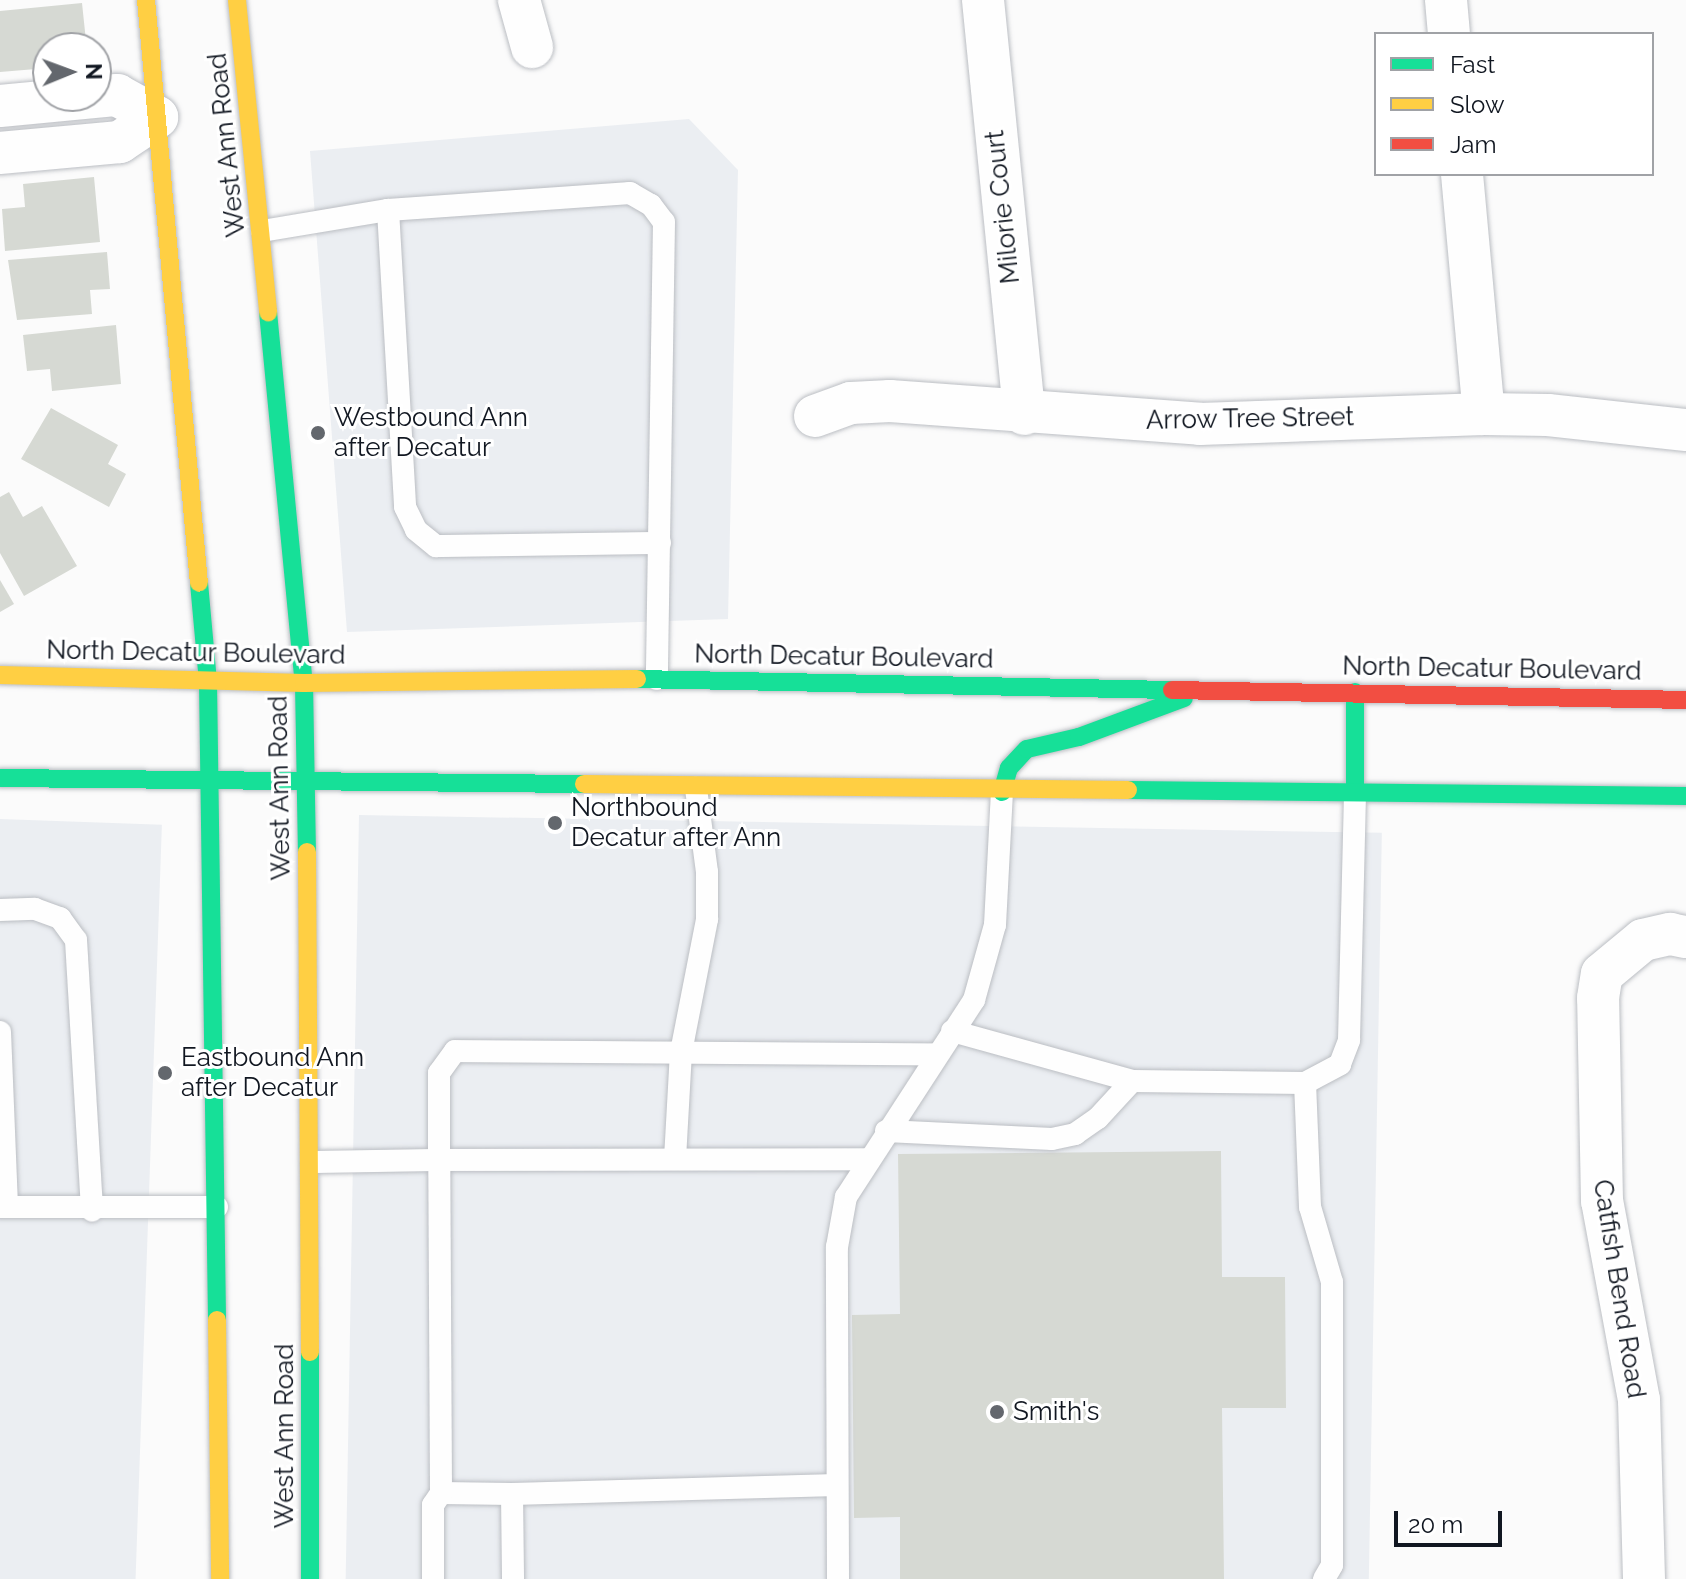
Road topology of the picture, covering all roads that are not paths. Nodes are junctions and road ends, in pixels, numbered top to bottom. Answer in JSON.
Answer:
{"nodes":[{"id":1,"x":146,"y":0,"type":"edge"},
{"id":2,"x":237,"y":0,"type":"edge"},
{"id":3,"x":519,"y":0,"type":"edge"},
{"id":4,"x":983,"y":0,"type":"edge"},
{"id":5,"x":1446,"y":0,"type":"edge"},
{"id":6,"x":1449,"y":32,"type":"edge"},
{"id":7,"x":532,"y":47,"type":"dead end"},
{"id":8,"x":0,"y":106,"type":"edge"},
{"id":9,"x":157,"y":117,"type":"junction"},
{"id":10,"x":0,"y":153,"type":"edge"},
{"id":11,"x":1462,"y":176,"type":"edge"},
{"id":12,"x":388,"y":210,"type":"junction"},
{"id":13,"x":262,"y":231,"type":"junction"},
{"id":14,"x":1024,"y":414,"type":"junction"},
{"id":15,"x":1484,"y":414,"type":"junction"},
{"id":16,"x":815,"y":416,"type":"dead end"},
{"id":17,"x":1686,"y":430,"type":"edge"},
{"id":18,"x":660,"y":543,"type":"junction"},
{"id":19,"x":0,"y":675,"type":"edge"},
{"id":20,"x":657,"y":679,"type":"junction"},
{"id":21,"x":208,"y":682,"type":"junction"},
{"id":22,"x":304,"y":683,"type":"junction"},
{"id":23,"x":1208,"y":689,"type":"junction"},
{"id":24,"x":1355,"y":692,"type":"junction"},
{"id":25,"x":1686,"y":700,"type":"edge"},
{"id":26,"x":0,"y":778,"type":"edge"},
{"id":27,"x":210,"y":780,"type":"junction"},
{"id":28,"x":308,"y":781,"type":"junction"},
{"id":29,"x":696,"y":788,"type":"junction"},
{"id":30,"x":1355,"y":791,"type":"junction"},
{"id":31,"x":1002,"y":792,"type":"junction"},
{"id":32,"x":1686,"y":796,"type":"edge"},
{"id":33,"x":0,"y":910,"type":"edge"},
{"id":34,"x":1686,"y":937,"type":"edge"},
{"id":35,"x":952,"y":1031,"type":"junction"},
{"id":36,"x":0,"y":1032,"type":"edge"},
{"id":37,"x":681,"y":1052,"type":"junction"},
{"id":38,"x":935,"y":1054,"type":"junction"},
{"id":39,"x":1132,"y":1081,"type":"junction"},
{"id":40,"x":1305,"y":1083,"type":"junction"},
{"id":41,"x":886,"y":1131,"type":"junction"},
{"id":42,"x":675,"y":1159,"type":"junction"},
{"id":43,"x":869,"y":1159,"type":"junction"},
{"id":44,"x":439,"y":1160,"type":"junction"},
{"id":45,"x":311,"y":1162,"type":"junction"},
{"id":46,"x":4,"y":1207,"type":"edge"},
{"id":47,"x":217,"y":1207,"type":"junction"},
{"id":48,"x":92,"y":1211,"type":"junction"},
{"id":49,"x":837,"y":1485,"type":"junction"},
{"id":50,"x":441,"y":1493,"type":"junction"},
{"id":51,"x":512,"y":1494,"type":"junction"},
{"id":52,"x":219,"y":1544,"type":"junction"},
{"id":53,"x":220,"y":1579,"type":"edge"},
{"id":54,"x":226,"y":1579,"type":"edge"},
{"id":55,"x":310,"y":1579,"type":"edge"},
{"id":56,"x":433,"y":1579,"type":"edge"},
{"id":57,"x":513,"y":1579,"type":"edge"},
{"id":58,"x":838,"y":1579,"type":"edge"},
{"id":59,"x":1324,"y":1579,"type":"edge"},
{"id":60,"x":1644,"y":1579,"type":"edge"}],
"edges":[{"from":1,"to":9,"type":"main road"},
{"from":2,"to":13,"type":"main road","name":"West Ann Road"},
{"from":3,"to":7,"type":"street"},
{"from":4,"to":14,"type":"street","name":"Milorie Court"},
{"from":5,"to":6,"type":"street"},
{"from":8,"to":9,"type":"street"},
{"from":9,"to":10,"type":"street"},
{"from":9,"to":21,"type":"main road"},
{"from":11,"to":15,"type":"street"},
{"from":12,"to":13,"type":"lane"},
{"from":12,"to":18,"type":"lane"},
{"from":12,"to":18,"type":"lane"},
{"from":13,"to":22,"type":"main road","name":"West Ann Road"},
{"from":14,"to":15,"type":"street","name":"Arrow Tree Street"},
{"from":14,"to":16,"type":"street","name":"Arrow Tree Street"},
{"from":15,"to":17,"type":"street","name":"Arrow Tree Street"},
{"from":18,"to":20,"type":"lane"},
{"from":19,"to":21,"type":"main road","name":"North Decatur Boulevard"},
{"from":20,"to":22,"type":"main road","name":"North Decatur Boulevard"},
{"from":20,"to":23,"type":"main road","name":"North Decatur Boulevard"},
{"from":21,"to":22,"type":"main road","name":"North Decatur Boulevard"},
{"from":21,"to":27,"type":"main road"},
{"from":22,"to":28,"type":"main road","name":"West Ann Road"},
{"from":23,"to":24,"type":"main road","name":"North Decatur Boulevard"},
{"from":23,"to":31,"type":"main road"},
{"from":24,"to":25,"type":"main road","name":"North Decatur Boulevard"},
{"from":24,"to":30,"type":"main road"},
{"from":26,"to":27,"type":"main road"},
{"from":27,"to":28,"type":"main road"},
{"from":27,"to":47,"type":"main road"},
{"from":28,"to":29,"type":"main road"},
{"from":28,"to":45,"type":"main road","name":"West Ann Road"},
{"from":29,"to":31,"type":"main road"},
{"from":29,"to":37,"type":"lane"},
{"from":30,"to":31,"type":"main road"},
{"from":30,"to":32,"type":"main road"},
{"from":30,"to":40,"type":"lane"},
{"from":31,"to":35,"type":"lane"},
{"from":33,"to":48,"type":"lane"},
{"from":34,"to":60,"type":"street","name":"Catfish Bend Road"},
{"from":35,"to":38,"type":"lane"},
{"from":35,"to":39,"type":"lane"},
{"from":36,"to":46,"type":"lane"},
{"from":37,"to":38,"type":"lane"},
{"from":37,"to":42,"type":"lane"},
{"from":37,"to":44,"type":"lane"},
{"from":38,"to":41,"type":"lane"},
{"from":39,"to":40,"type":"lane"},
{"from":39,"to":41,"type":"lane"},
{"from":40,"to":59,"type":"lane"},
{"from":41,"to":43,"type":"lane"},
{"from":42,"to":43,"type":"lane"},
{"from":42,"to":44,"type":"lane"},
{"from":43,"to":49,"type":"lane"},
{"from":44,"to":45,"type":"lane"},
{"from":44,"to":50,"type":"lane"},
{"from":45,"to":55,"type":"main road","name":"West Ann Road"},
{"from":46,"to":48,"type":"lane"},
{"from":47,"to":48,"type":"lane"},
{"from":47,"to":52,"type":"main road"},
{"from":49,"to":51,"type":"lane"},
{"from":49,"to":58,"type":"lane"},
{"from":50,"to":51,"type":"lane"},
{"from":50,"to":56,"type":"lane"},
{"from":51,"to":57,"type":"lane"},
{"from":52,"to":53,"type":"main road"},
{"from":52,"to":54,"type":"main road"}]}
